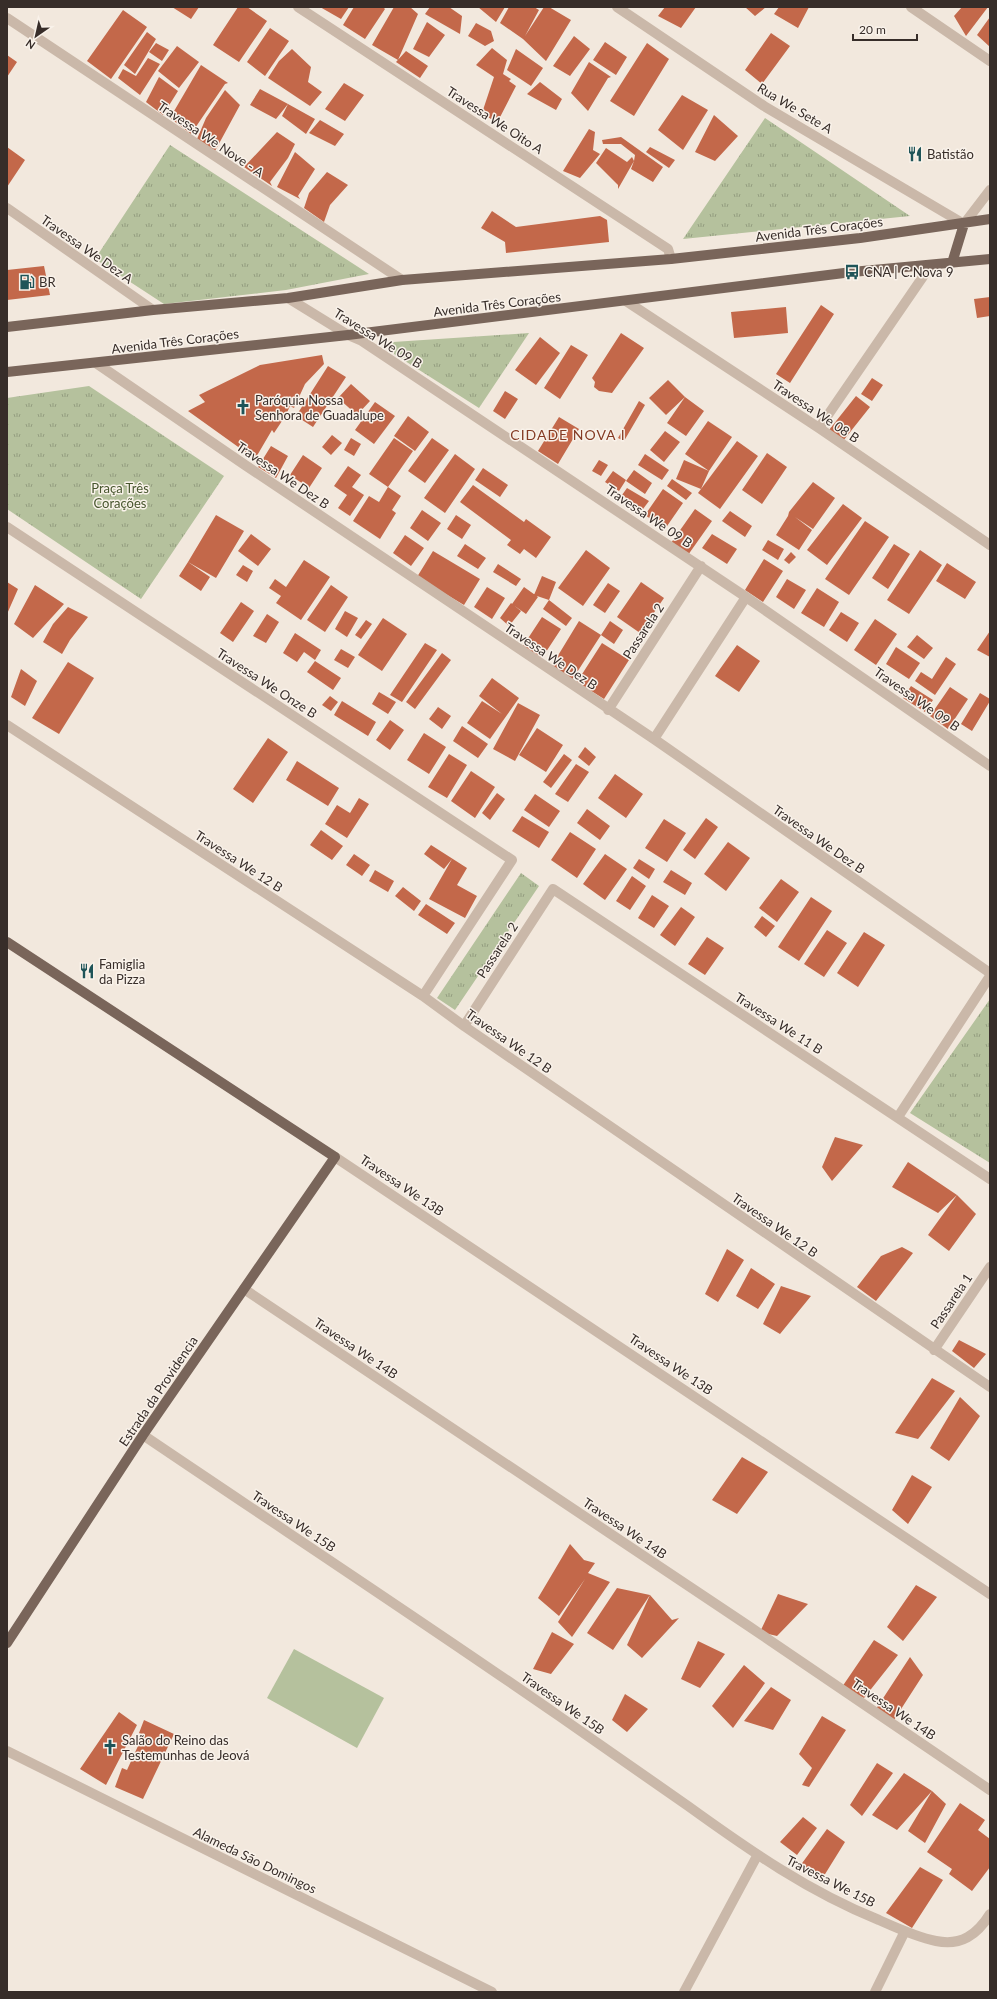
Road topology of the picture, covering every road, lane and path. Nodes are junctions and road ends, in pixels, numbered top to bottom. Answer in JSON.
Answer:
{"nodes":[{"id":1,"x":298,"y":7,"type":"edge"},
{"id":2,"x":617,"y":7,"type":"edge"},
{"id":3,"x":911,"y":7,"type":"edge"},
{"id":4,"x":7,"y":18,"type":"edge"},
{"id":5,"x":990,"y":61,"type":"edge"},
{"id":6,"x":990,"y":190,"type":"edge"},
{"id":7,"x":7,"y":208,"type":"edge"},
{"id":8,"x":990,"y":219,"type":"edge"},
{"id":9,"x":964,"y":224,"type":"junction"},
{"id":10,"x":990,"y":259,"type":"edge"},
{"id":11,"x":671,"y":260,"type":"junction"},
{"id":12,"x":952,"y":263,"type":"junction"},
{"id":13,"x":931,"y":265,"type":"junction"},
{"id":14,"x":402,"y":280,"type":"junction"},
{"id":15,"x":288,"y":298,"type":"junction"},
{"id":16,"x":626,"y":301,"type":"junction"},
{"id":17,"x":153,"y":310,"type":"junction"},
{"id":18,"x":7,"y":327,"type":"edge"},
{"id":19,"x":348,"y":335,"type":"junction"},
{"id":20,"x":96,"y":363,"type":"junction"},
{"id":21,"x":7,"y":372,"type":"edge"},
{"id":22,"x":819,"y":428,"type":"junction"},
{"id":23,"x":7,"y":527,"type":"edge"},
{"id":24,"x":990,"y":545,"type":"edge"},
{"id":25,"x":701,"y":566,"type":"junction"},
{"id":26,"x":746,"y":596,"type":"junction"},
{"id":27,"x":608,"y":710,"type":"junction"},
{"id":28,"x":7,"y":725,"type":"edge"},
{"id":29,"x":654,"y":739,"type":"junction"},
{"id":30,"x":990,"y":766,"type":"edge"},
{"id":31,"x":553,"y":889,"type":"joint"},
{"id":32,"x":7,"y":942,"type":"edge"},
{"id":33,"x":990,"y":975,"type":"edge"},
{"id":34,"x":423,"y":996,"type":"junction"},
{"id":35,"x":464,"y":1026,"type":"junction"},
{"id":36,"x":898,"y":1117,"type":"junction"},
{"id":37,"x":336,"y":1157,"type":"junction"},
{"id":38,"x":990,"y":1179,"type":"edge"},
{"id":39,"x":990,"y":1267,"type":"edge"},
{"id":40,"x":244,"y":1289,"type":"junction"},
{"id":41,"x":934,"y":1350,"type":"junction"},
{"id":42,"x":990,"y":1387,"type":"edge"},
{"id":43,"x":144,"y":1435,"type":"junction"},
{"id":44,"x":990,"y":1594,"type":"edge"},
{"id":45,"x":7,"y":1642,"type":"edge"},
{"id":46,"x":7,"y":1751,"type":"edge"},
{"id":47,"x":990,"y":1790,"type":"edge"},
{"id":48,"x":757,"y":1856,"type":"junction"},
{"id":49,"x":990,"y":1914,"type":"edge"},
{"id":50,"x":905,"y":1931,"type":"junction"},
{"id":51,"x":492,"y":1992,"type":"edge"},
{"id":52,"x":684,"y":1992,"type":"edge"},
{"id":53,"x":875,"y":1992,"type":"edge"}],
"edges":[{"from":1,"to":11,"type":"street","name":"Travessa We Oito A"},
{"from":2,"to":9,"type":"street","name":"Rua We Sete A"},
{"from":3,"to":5,"type":"street"},
{"from":4,"to":14,"type":"street","name":"Travessa We Nove - A"},
{"from":6,"to":9,"type":"street"},
{"from":7,"to":17,"type":"street","name":"Travessa We Dez A"},
{"from":8,"to":9,"type":"main road","name":"Avenida Três Corações"},
{"from":9,"to":11,"type":"main road","name":"Avenida Três Corações"},
{"from":9,"to":12,"type":"main road"},
{"from":10,"to":12,"type":"main road","name":"Avenida Três Corações"},
{"from":11,"to":14,"type":"main road","name":"Avenida Três Corações"},
{"from":12,"to":13,"type":"main road","name":"Avenida Três Corações"},
{"from":13,"to":16,"type":"main road","name":"Avenida Três Corações"},
{"from":13,"to":22,"type":"street"},
{"from":14,"to":15,"type":"main road","name":"Avenida Três Corações"},
{"from":15,"to":17,"type":"main road","name":"Avenida Três Corações"},
{"from":15,"to":19,"type":"street","name":"Travessa We 09 B"},
{"from":16,"to":19,"type":"main road","name":"Avenida Três Corações"},
{"from":16,"to":22,"type":"street","name":"Travessa We 08 B"},
{"from":17,"to":18,"type":"main road","name":"Avenida Três Corações"},
{"from":19,"to":20,"type":"main road","name":"Avenida Três Corações"},
{"from":19,"to":25,"type":"street","name":"Travessa We 09 B"},
{"from":20,"to":21,"type":"main road","name":"Avenida Três Corações"},
{"from":20,"to":27,"type":"street","name":"Travessa We Dez B"},
{"from":22,"to":24,"type":"street","name":"Travessa We 08 B"},
{"from":23,"to":34,"type":"street","name":"Travessa We Onze B"},
{"from":25,"to":26,"type":"street","name":"Travessa We 09 B"},
{"from":25,"to":27,"type":"street","name":"Passarela 2"},
{"from":26,"to":29,"type":"street"},
{"from":26,"to":30,"type":"street","name":"Travessa We 09 B"},
{"from":27,"to":29,"type":"street","name":"Travessa We Dez B"},
{"from":28,"to":34,"type":"street","name":"Travessa We 12 B"},
{"from":29,"to":33,"type":"street","name":"Travessa We Dez B"},
{"from":31,"to":35,"type":"street","name":"Passarela 2"},
{"from":31,"to":36,"type":"street","name":"Travessa We 11 B"},
{"from":32,"to":37,"type":"main road","name":"Travessa We 13B"},
{"from":33,"to":36,"type":"street"},
{"from":34,"to":35,"type":"street","name":"Travessa We 12 B"},
{"from":35,"to":41,"type":"street","name":"Travessa We 12 B"},
{"from":36,"to":38,"type":"street","name":"Travessa We 11 B"},
{"from":37,"to":40,"type":"main road","name":"Estrada da Providencia"},
{"from":37,"to":44,"type":"street","name":"Travessa We 13B"},
{"from":39,"to":41,"type":"street","name":"Passarela 1"},
{"from":40,"to":43,"type":"main road","name":"Estrada da Providencia"},
{"from":40,"to":47,"type":"street","name":"Travessa We 14B"},
{"from":41,"to":42,"type":"street","name":"Travessa We 12 B"},
{"from":43,"to":45,"type":"main road","name":"Estrada da Providencia"},
{"from":43,"to":48,"type":"street","name":"Travessa We 15B"},
{"from":46,"to":51,"type":"street","name":"Alameda São Domingos"},
{"from":48,"to":50,"type":"street","name":"Travessa We 15B"},
{"from":48,"to":52,"type":"street"},
{"from":49,"to":50,"type":"street","name":"Travessa We 15B"},
{"from":50,"to":53,"type":"street"}]}
